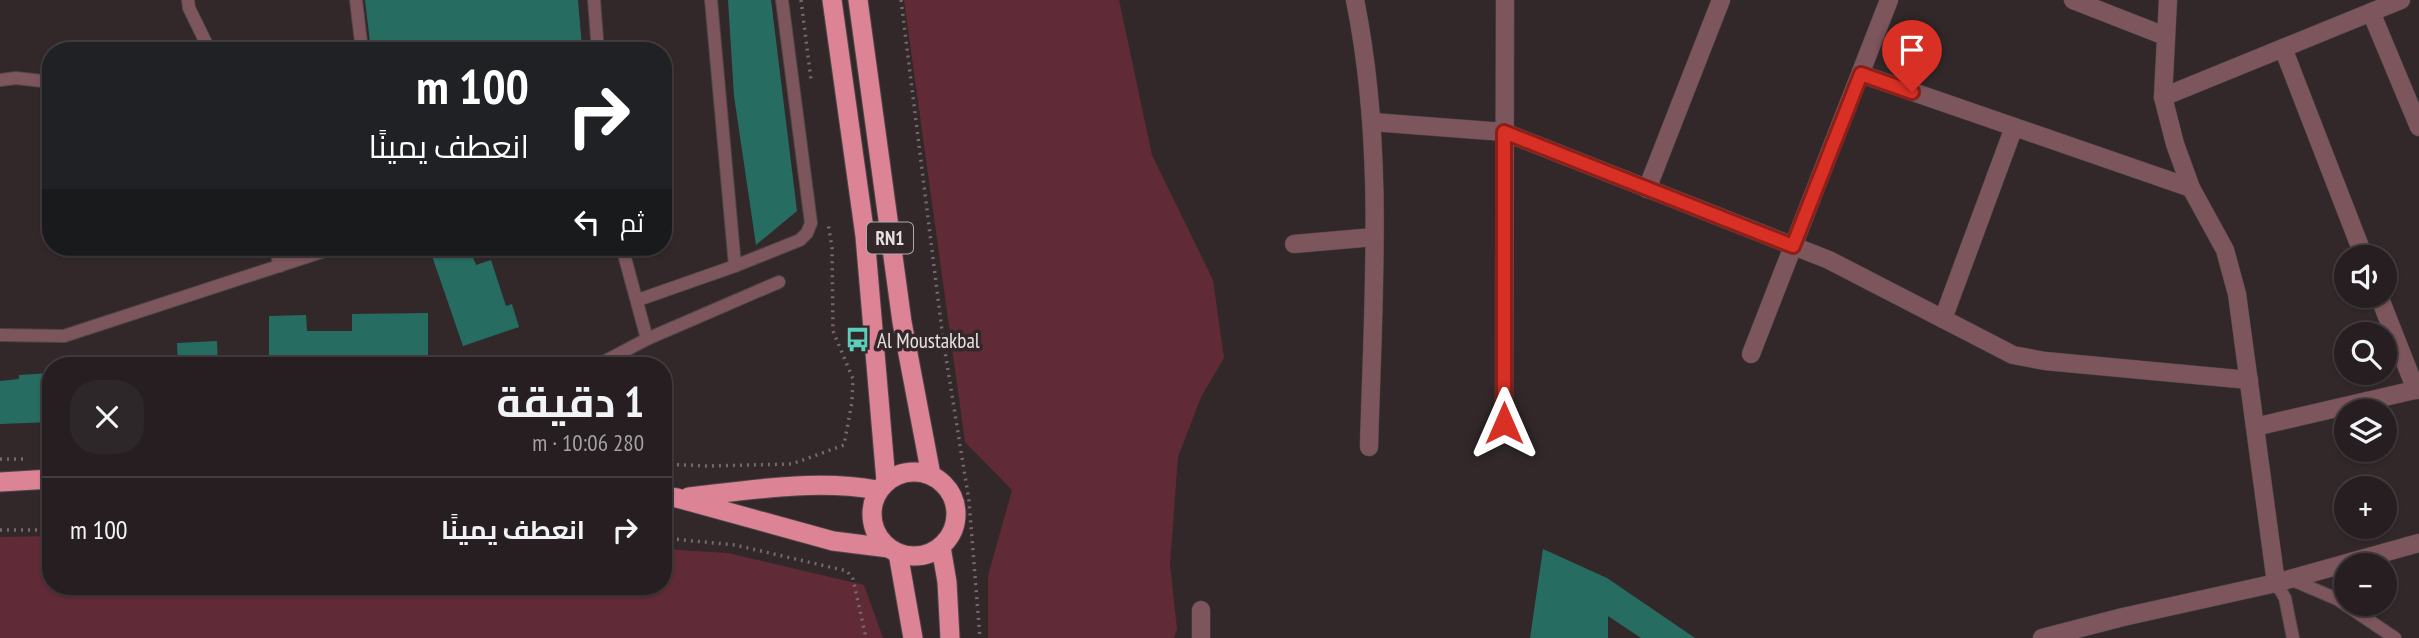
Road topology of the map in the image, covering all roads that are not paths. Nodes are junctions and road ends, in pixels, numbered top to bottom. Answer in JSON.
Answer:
{"nodes":[{"id":1,"x":188,"y":0,"type":"edge"},
{"id":2,"x":356,"y":0,"type":"edge"},
{"id":3,"x":594,"y":0,"type":"edge"},
{"id":4,"x":711,"y":0,"type":"edge"},
{"id":5,"x":782,"y":0,"type":"edge"},
{"id":6,"x":832,"y":0,"type":"edge"},
{"id":7,"x":858,"y":0,"type":"edge"},
{"id":8,"x":1355,"y":0,"type":"edge"},
{"id":9,"x":1505,"y":0,"type":"edge"},
{"id":10,"x":1721,"y":0,"type":"edge"},
{"id":11,"x":1889,"y":0,"type":"edge"},
{"id":12,"x":2073,"y":0,"type":"edge"},
{"id":13,"x":2168,"y":0,"type":"edge"},
{"id":14,"x":2401,"y":0,"type":"edge"},
{"id":15,"x":2371,"y":12,"type":"junction"},
{"id":16,"x":2165,"y":36,"type":"junction"},
{"id":17,"x":206,"y":42,"type":"edge"},
{"id":18,"x":361,"y":42,"type":"edge"},
{"id":19,"x":597,"y":42,"type":"edge"},
{"id":20,"x":2283,"y":48,"type":"junction"},
{"id":21,"x":1861,"y":74,"type":"junction"},
{"id":22,"x":0,"y":79,"type":"edge"},
{"id":23,"x":42,"y":81,"type":"edge"},
{"id":24,"x":2163,"y":97,"type":"junction"},
{"id":25,"x":1372,"y":122,"type":"junction"},
{"id":26,"x":2014,"y":127,"type":"junction"},
{"id":27,"x":2419,"y":127,"type":"edge"},
{"id":28,"x":1504,"y":132,"type":"junction"},
{"id":29,"x":2191,"y":188,"type":"junction"},
{"id":30,"x":1647,"y":189,"type":"junction"},
{"id":31,"x":1374,"y":237,"type":"junction"},
{"id":32,"x":1294,"y":244,"type":"dead end"},
{"id":33,"x":2359,"y":245,"type":"edge"},
{"id":34,"x":1793,"y":246,"type":"junction"},
{"id":35,"x":277,"y":256,"type":"edge"},
{"id":36,"x":310,"y":256,"type":"edge"},
{"id":37,"x":625,"y":256,"type":"edge"},
{"id":38,"x":280,"y":266,"type":"junction"},
{"id":39,"x":735,"y":266,"type":"junction"},
{"id":40,"x":779,"y":282,"type":"dead end"},
{"id":41,"x":638,"y":300,"type":"junction"},
{"id":42,"x":2384,"y":308,"type":"edge"},
{"id":43,"x":1943,"y":319,"type":"junction"},
{"id":44,"x":0,"y":335,"type":"edge"},
{"id":45,"x":647,"y":339,"type":"junction"},
{"id":46,"x":1751,"y":355,"type":"dead end"},
{"id":47,"x":613,"y":357,"type":"edge"},
{"id":48,"x":2249,"y":380,"type":"junction"},
{"id":49,"x":2417,"y":389,"type":"edge"},
{"id":50,"x":1504,"y":423,"type":"dead end"},
{"id":51,"x":2255,"y":427,"type":"junction"},
{"id":52,"x":1369,"y":447,"type":"dead end"},
{"id":53,"x":931,"y":475,"type":"junction"},
{"id":54,"x":42,"y":480,"type":"edge"},
{"id":55,"x":0,"y":482,"type":"edge"},
{"id":56,"x":882,"y":486,"type":"junction"},
{"id":57,"x":672,"y":497,"type":"edge"},
{"id":58,"x":672,"y":498,"type":"edge"},
{"id":59,"x":2419,"y":543,"type":"edge"},
{"id":60,"x":941,"y":547,"type":"junction"},
{"id":61,"x":893,"y":550,"type":"junction"},
{"id":62,"x":2283,"y":581,"type":"junction"},
{"id":63,"x":1201,"y":610,"type":"dead end"},
{"id":64,"x":913,"y":638,"type":"edge"},
{"id":65,"x":950,"y":638,"type":"edge"},
{"id":66,"x":1201,"y":638,"type":"edge"},
{"id":67,"x":2042,"y":638,"type":"edge"},
{"id":68,"x":2293,"y":638,"type":"edge"},
{"id":69,"x":2395,"y":638,"type":"edge"}],
"edges":[{"from":1,"to":17,"type":"lane"},
{"from":2,"to":18,"type":"lane"},
{"from":3,"to":19,"type":"lane"},
{"from":4,"to":39,"type":"lane"},
{"from":5,"to":39,"type":"lane"},
{"from":6,"to":56,"type":"highway","number":"RN1"},
{"from":7,"to":53,"type":"highway","number":"RN1"},
{"from":8,"to":25,"type":"street"},
{"from":9,"to":28,"type":"street"},
{"from":10,"to":30,"type":"street"},
{"from":11,"to":21,"type":"street"},
{"from":12,"to":16,"type":"street"},
{"from":13,"to":16,"type":"street"},
{"from":14,"to":15,"type":"street"},
{"from":15,"to":20,"type":"street"},
{"from":15,"to":27,"type":"street"},
{"from":16,"to":24,"type":"street"},
{"from":20,"to":24,"type":"street"},
{"from":20,"to":33,"type":"street"},
{"from":21,"to":26,"type":"street"},
{"from":21,"to":34,"type":"street"},
{"from":22,"to":23,"type":"lane"},
{"from":24,"to":29,"type":"street"},
{"from":25,"to":28,"type":"street"},
{"from":25,"to":31,"type":"street"},
{"from":26,"to":29,"type":"street"},
{"from":26,"to":43,"type":"street"},
{"from":28,"to":30,"type":"street"},
{"from":28,"to":50,"type":"street"},
{"from":29,"to":48,"type":"street"},
{"from":30,"to":34,"type":"street"},
{"from":31,"to":32,"type":"street"},
{"from":31,"to":52,"type":"street"},
{"from":34,"to":43,"type":"street"},
{"from":34,"to":46,"type":"street"},
{"from":35,"to":38,"type":"lane"},
{"from":36,"to":38,"type":"lane"},
{"from":37,"to":41,"type":"lane"},
{"from":38,"to":44,"type":"lane"},
{"from":39,"to":41,"type":"lane"},
{"from":40,"to":45,"type":"lane"},
{"from":41,"to":45,"type":"lane"},
{"from":42,"to":49,"type":"street"},
{"from":43,"to":48,"type":"street"},
{"from":45,"to":47,"type":"lane"},
{"from":48,"to":51,"type":"street"},
{"from":49,"to":51,"type":"street"},
{"from":51,"to":62,"type":"street"},
{"from":53,"to":56,"type":"highway"},
{"from":53,"to":60,"type":"highway"},
{"from":54,"to":55,"type":"highway"},
{"from":56,"to":57,"type":"highway"},
{"from":56,"to":61,"type":"highway","number":"RN1"},
{"from":58,"to":61,"type":"highway"},
{"from":59,"to":62,"type":"street"},
{"from":60,"to":61,"type":"highway"},
{"from":60,"to":65,"type":"highway"},
{"from":61,"to":64,"type":"highway","number":"RN1"},
{"from":62,"to":67,"type":"street"},
{"from":62,"to":68,"type":"lane"},
{"from":62,"to":69,"type":"lane"},
{"from":63,"to":66,"type":"street"}]}
